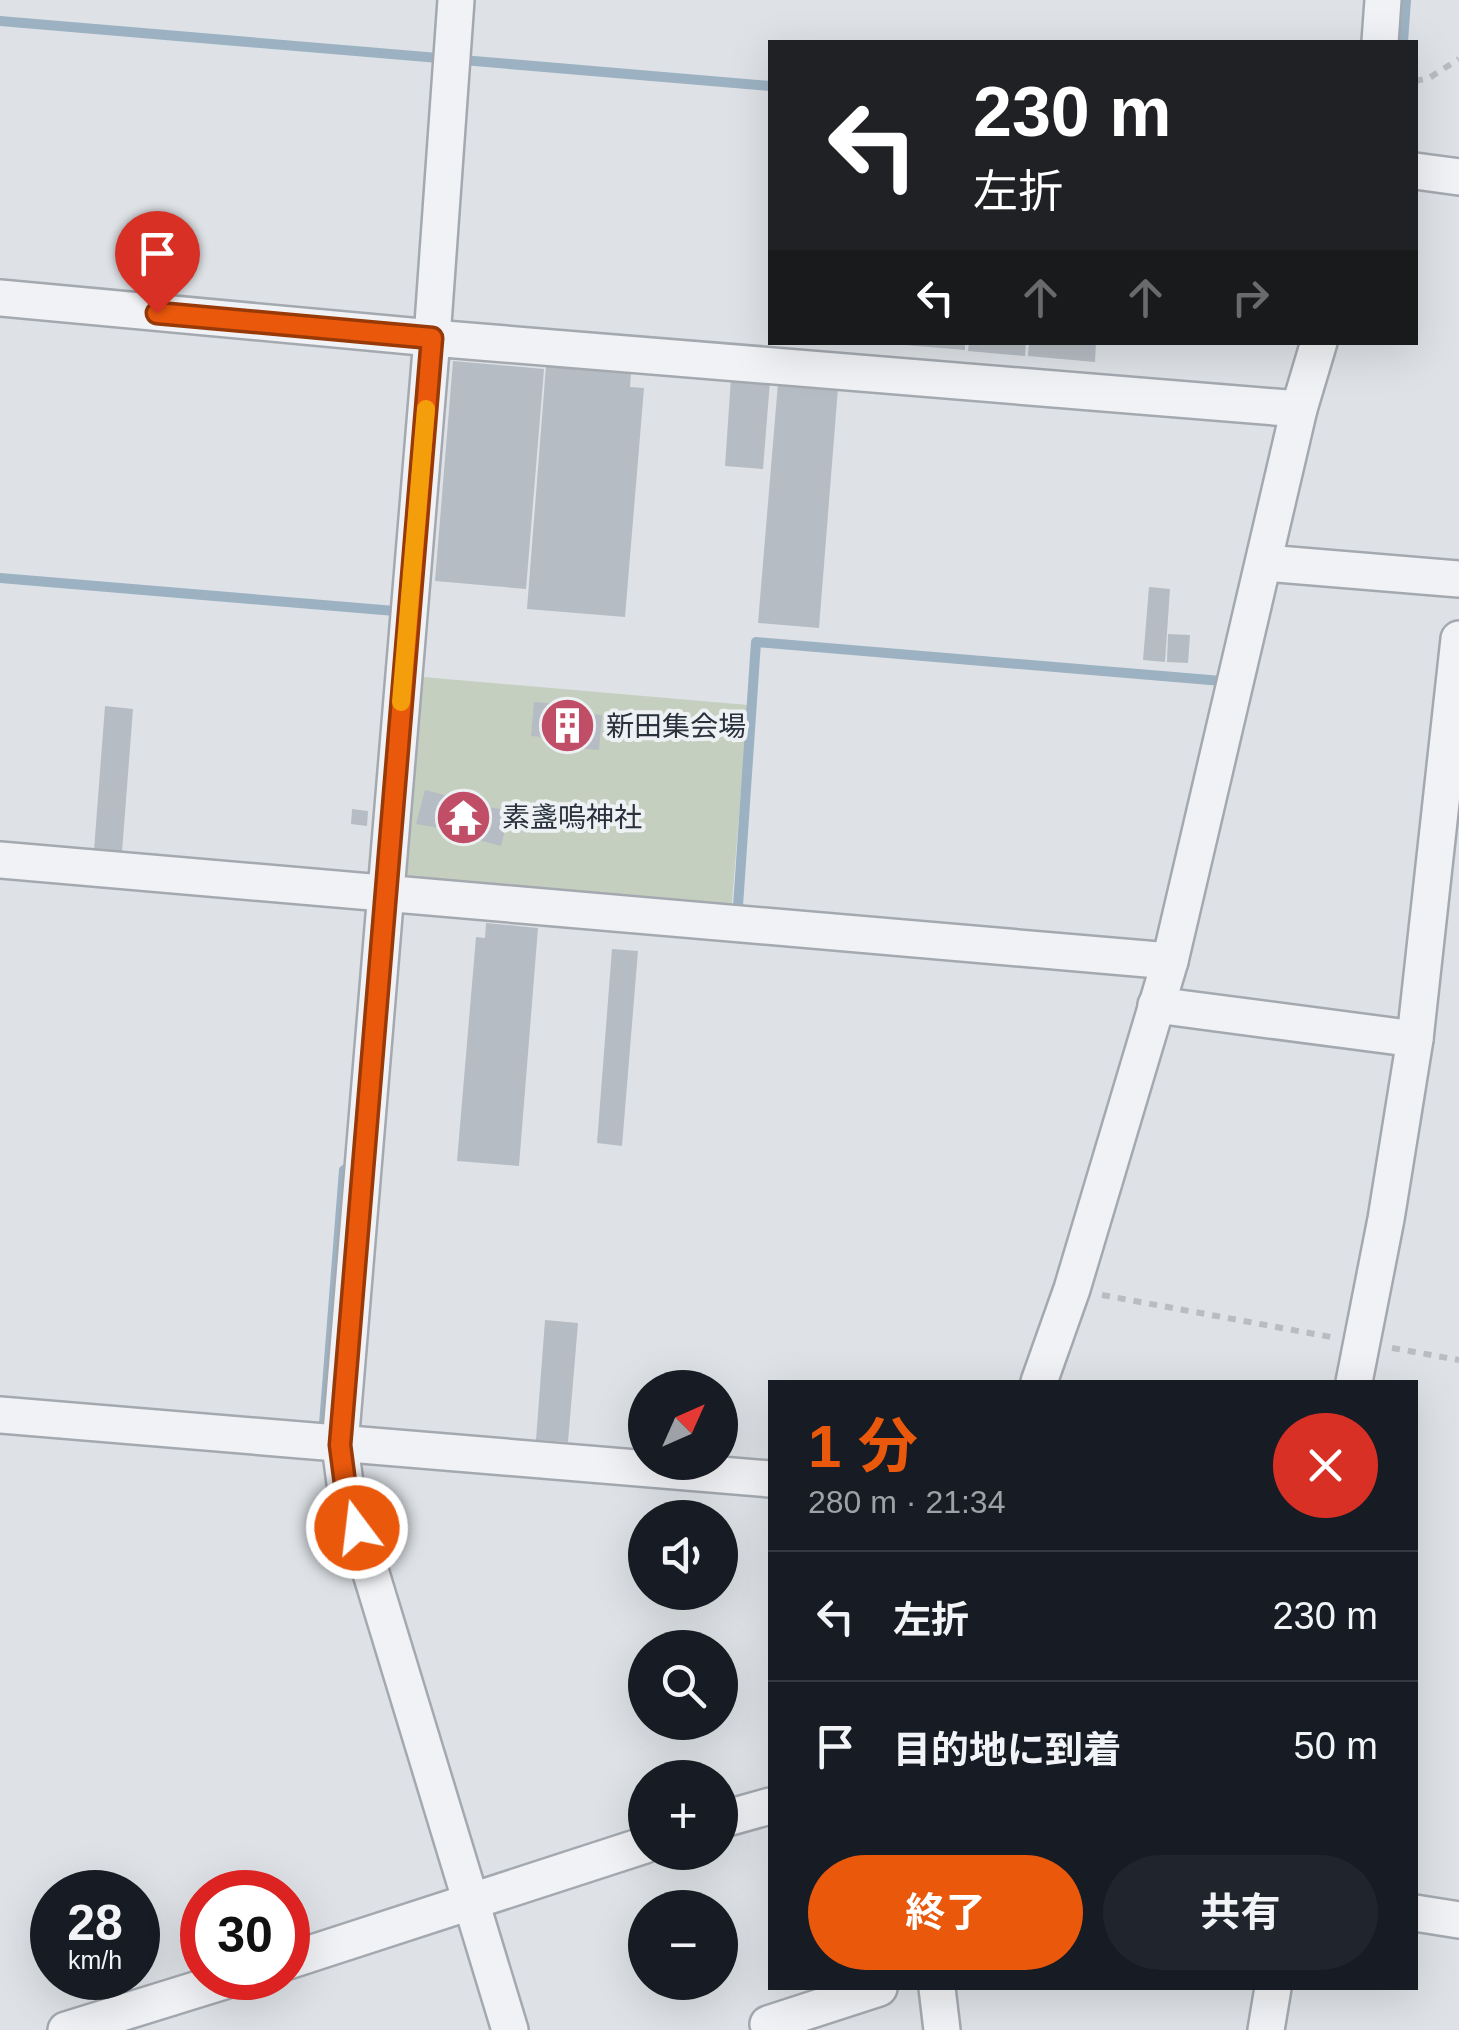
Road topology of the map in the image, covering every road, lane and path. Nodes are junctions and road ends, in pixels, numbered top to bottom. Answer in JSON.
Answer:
{"nodes":[{"id":1,"x":456,"y":0,"type":"edge"},
{"id":2,"x":1383,"y":0,"type":"edge"},
{"id":3,"x":1380,"y":40,"type":"edge"},
{"id":4,"x":1459,"y":59,"type":"edge"},
{"id":5,"x":1418,"y":80,"type":"edge"},
{"id":6,"x":1418,"y":171,"type":"edge"},
{"id":7,"x":1459,"y":177,"type":"edge"},
{"id":8,"x":0,"y":298,"type":"edge"},
{"id":9,"x":432,"y":338,"type":"junction"},
{"id":10,"x":1317,"y":345,"type":"edge"},
{"id":11,"x":1299,"y":409,"type":"junction"},
{"id":12,"x":1264,"y":563,"type":"junction"},
{"id":13,"x":1459,"y":579,"type":"edge"},
{"id":14,"x":1459,"y":639,"type":"edge"},
{"id":15,"x":0,"y":860,"type":"edge"},
{"id":16,"x":384,"y":892,"type":"junction"},
{"id":17,"x":1170,"y":960,"type":"junction"},
{"id":18,"x":1156,"y":1004,"type":"junction"},
{"id":19,"x":1414,"y":1040,"type":"junction"},
{"id":20,"x":1072,"y":1290,"type":"junction"},
{"id":21,"x":1362,"y":1343,"type":"junction"},
{"id":22,"x":1459,"y":1360,"type":"edge"},
{"id":23,"x":1041,"y":1380,"type":"edge"},
{"id":24,"x":1354,"y":1380,"type":"edge"},
{"id":25,"x":0,"y":1415,"type":"edge"},
{"id":26,"x":340,"y":1445,"type":"junction"},
{"id":27,"x":768,"y":1479,"type":"edge"},
{"id":28,"x":768,"y":1807,"type":"edge"},
{"id":29,"x":738,"y":1815,"type":"edge"},
{"id":30,"x":628,"y":1852,"type":"edge"},
{"id":31,"x":470,"y":1904,"type":"junction"},
{"id":32,"x":1418,"y":1913,"type":"edge"},
{"id":33,"x":1459,"y":1920,"type":"edge"},
{"id":34,"x":310,"y":1954,"type":"edge"},
{"id":35,"x":873,"y":1990,"type":"edge"},
{"id":36,"x":937,"y":1990,"type":"edge"},
{"id":37,"x":1272,"y":1990,"type":"edge"},
{"id":38,"x":180,"y":1995,"type":"edge"},
{"id":39,"x":66,"y":2030,"type":"edge"},
{"id":40,"x":510,"y":2030,"type":"edge"},
{"id":41,"x":770,"y":2030,"type":"edge"},
{"id":42,"x":942,"y":2030,"type":"edge"},
{"id":43,"x":1266,"y":2030,"type":"edge"}],
"edges":[{"from":1,"to":9,"type":"street"},
{"from":2,"to":3,"type":"street"},
{"from":4,"to":5,"type":"path"},
{"from":6,"to":7,"type":"street"},
{"from":8,"to":9,"type":"street"},
{"from":9,"to":11,"type":"street"},
{"from":9,"to":16,"type":"street"},
{"from":10,"to":11,"type":"street"},
{"from":11,"to":12,"type":"street"},
{"from":12,"to":13,"type":"street"},
{"from":12,"to":17,"type":"street"},
{"from":14,"to":19,"type":"street"},
{"from":15,"to":16,"type":"street"},
{"from":16,"to":17,"type":"street"},
{"from":16,"to":26,"type":"street"},
{"from":17,"to":18,"type":"street"},
{"from":18,"to":19,"type":"street"},
{"from":18,"to":20,"type":"street"},
{"from":19,"to":21,"type":"street"},
{"from":20,"to":21,"type":"path"},
{"from":20,"to":23,"type":"street"},
{"from":21,"to":22,"type":"path"},
{"from":21,"to":24,"type":"street"},
{"from":25,"to":26,"type":"street"},
{"from":26,"to":27,"type":"street"},
{"from":26,"to":31,"type":"street"},
{"from":28,"to":29,"type":"street"},
{"from":30,"to":31,"type":"street"},
{"from":31,"to":34,"type":"street"},
{"from":31,"to":40,"type":"street"},
{"from":32,"to":33,"type":"street"},
{"from":35,"to":41,"type":"street"},
{"from":36,"to":42,"type":"street"},
{"from":37,"to":43,"type":"street"},
{"from":38,"to":39,"type":"street"}]}
